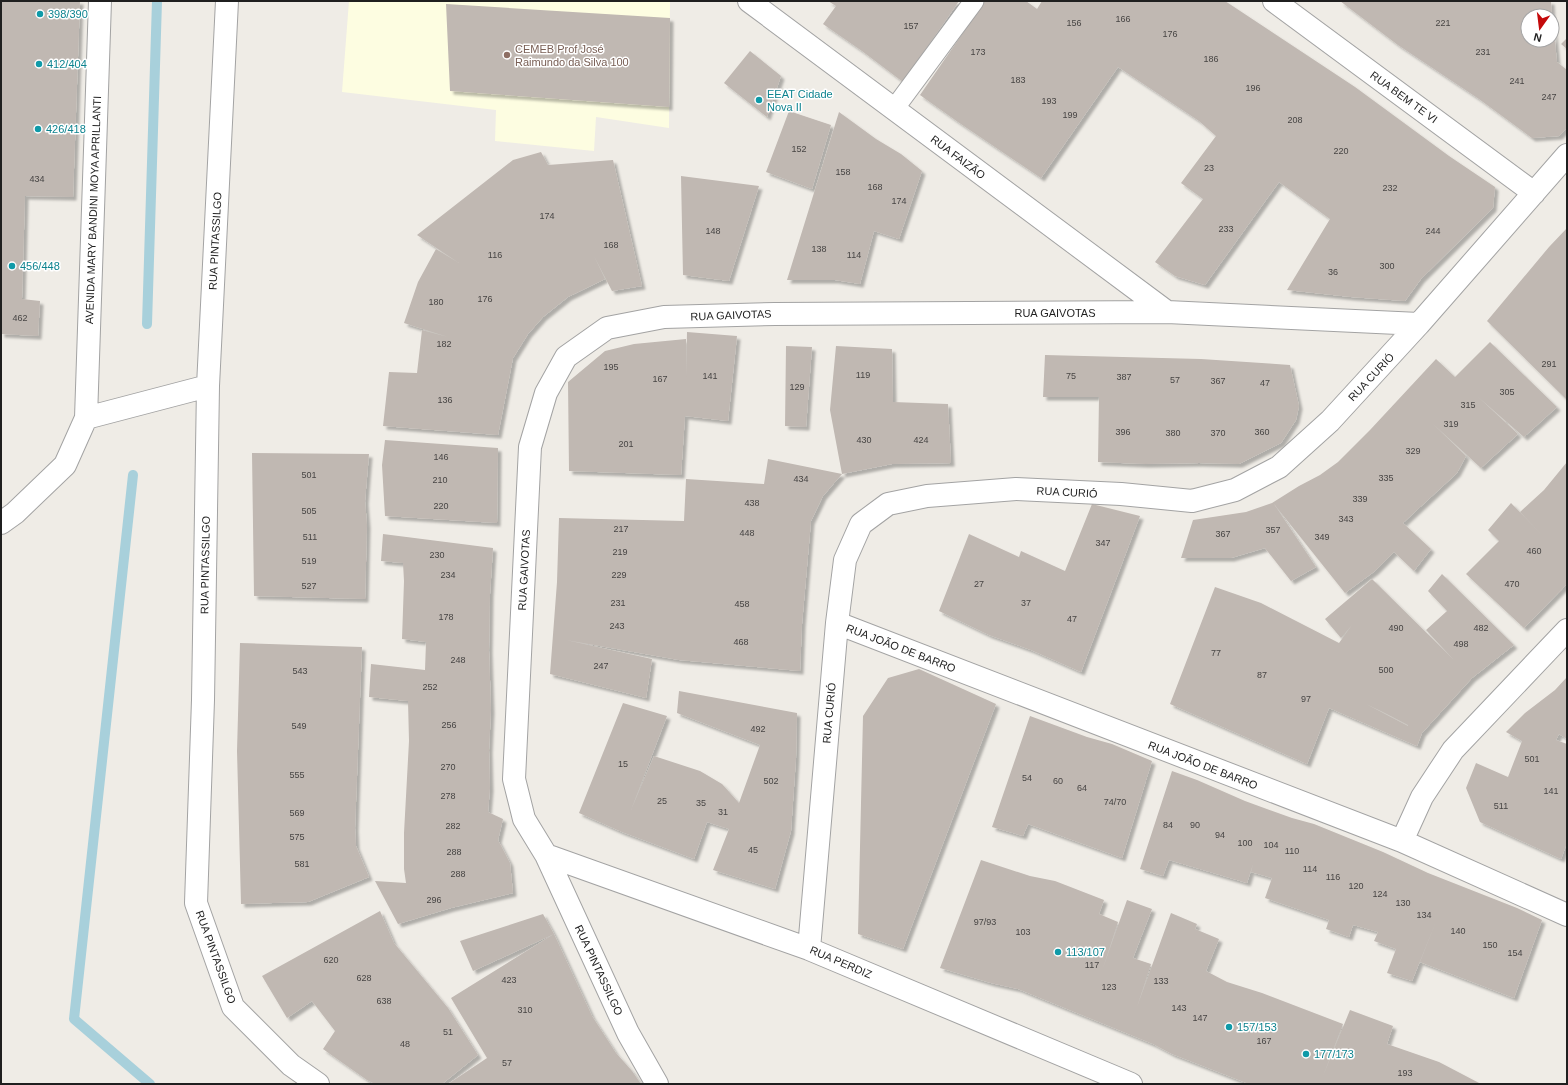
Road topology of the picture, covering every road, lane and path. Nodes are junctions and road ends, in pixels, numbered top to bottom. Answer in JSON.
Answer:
{"nodes":[{"id":1,"x":100,"y":1,"type":"edge"},
{"id":2,"x":227,"y":1,"type":"edge"},
{"id":3,"x":749,"y":1,"type":"edge"},
{"id":4,"x":974,"y":1,"type":"edge"},
{"id":5,"x":1274,"y":1,"type":"edge"},
{"id":6,"x":894,"y":109,"type":"junction"},
{"id":7,"x":1567,"y":155,"type":"edge"},
{"id":8,"x":1534,"y":193,"type":"junction"},
{"id":9,"x":1167,"y":312,"type":"junction"},
{"id":10,"x":1419,"y":324,"type":"junction"},
{"id":11,"x":208,"y":386,"type":"junction"},
{"id":12,"x":86,"y":418,"type":"junction"},
{"id":13,"x":1,"y":523,"type":"edge"},
{"id":14,"x":837,"y":623,"type":"junction"},
{"id":15,"x":1567,"y":630,"type":"edge"},
{"id":16,"x":1402,"y":842,"type":"junction"},
{"id":17,"x":546,"y":855,"type":"junction"},
{"id":18,"x":1567,"y":915,"type":"edge"},
{"id":19,"x":809,"y":949,"type":"junction"},
{"id":20,"x":318,"y":1084,"type":"edge"},
{"id":21,"x":657,"y":1084,"type":"edge"},
{"id":22,"x":1131,"y":1084,"type":"edge"}],
"edges":[{"from":1,"to":12,"type":"street","name":"AVENIDA MARY BANDINI MOYA APRILLANTI"},
{"from":2,"to":11,"type":"street","name":"RUA PINTASSILGO"},
{"from":3,"to":6,"type":"street","name":"RUA FAIZÃO"},
{"from":4,"to":6,"type":"lane"},
{"from":5,"to":8,"type":"street","name":"RUA BEM TE VI"},
{"from":6,"to":9,"type":"street","name":"RUA FAIZÃO"},
{"from":7,"to":8,"type":"street","name":"RUA CURIÓ"},
{"from":8,"to":10,"type":"street","name":"RUA CURIÓ"},
{"from":9,"to":10,"type":"street","name":"RUA GAIVOTAS"},
{"from":9,"to":17,"type":"street","name":"RUA GAIVOTAS"},
{"from":10,"to":14,"type":"street","name":"RUA CURIÓ"},
{"from":11,"to":12,"type":"street"},
{"from":11,"to":20,"type":"street","name":"RUA PINTASSILGO"},
{"from":12,"to":13,"type":"street"},
{"from":14,"to":16,"type":"street","name":"RUA JOÃO DE BARRO"},
{"from":14,"to":19,"type":"street","name":"RUA CURIÓ"},
{"from":15,"to":16,"type":"street"},
{"from":16,"to":18,"type":"street","name":"RUA JOÃO DE BARRO"},
{"from":17,"to":19,"type":"street","name":"RUA PERDIZ"},
{"from":17,"to":21,"type":"street","name":"RUA PINTASSILGO"},
{"from":19,"to":22,"type":"street","name":"RUA PERDIZ"}]}
